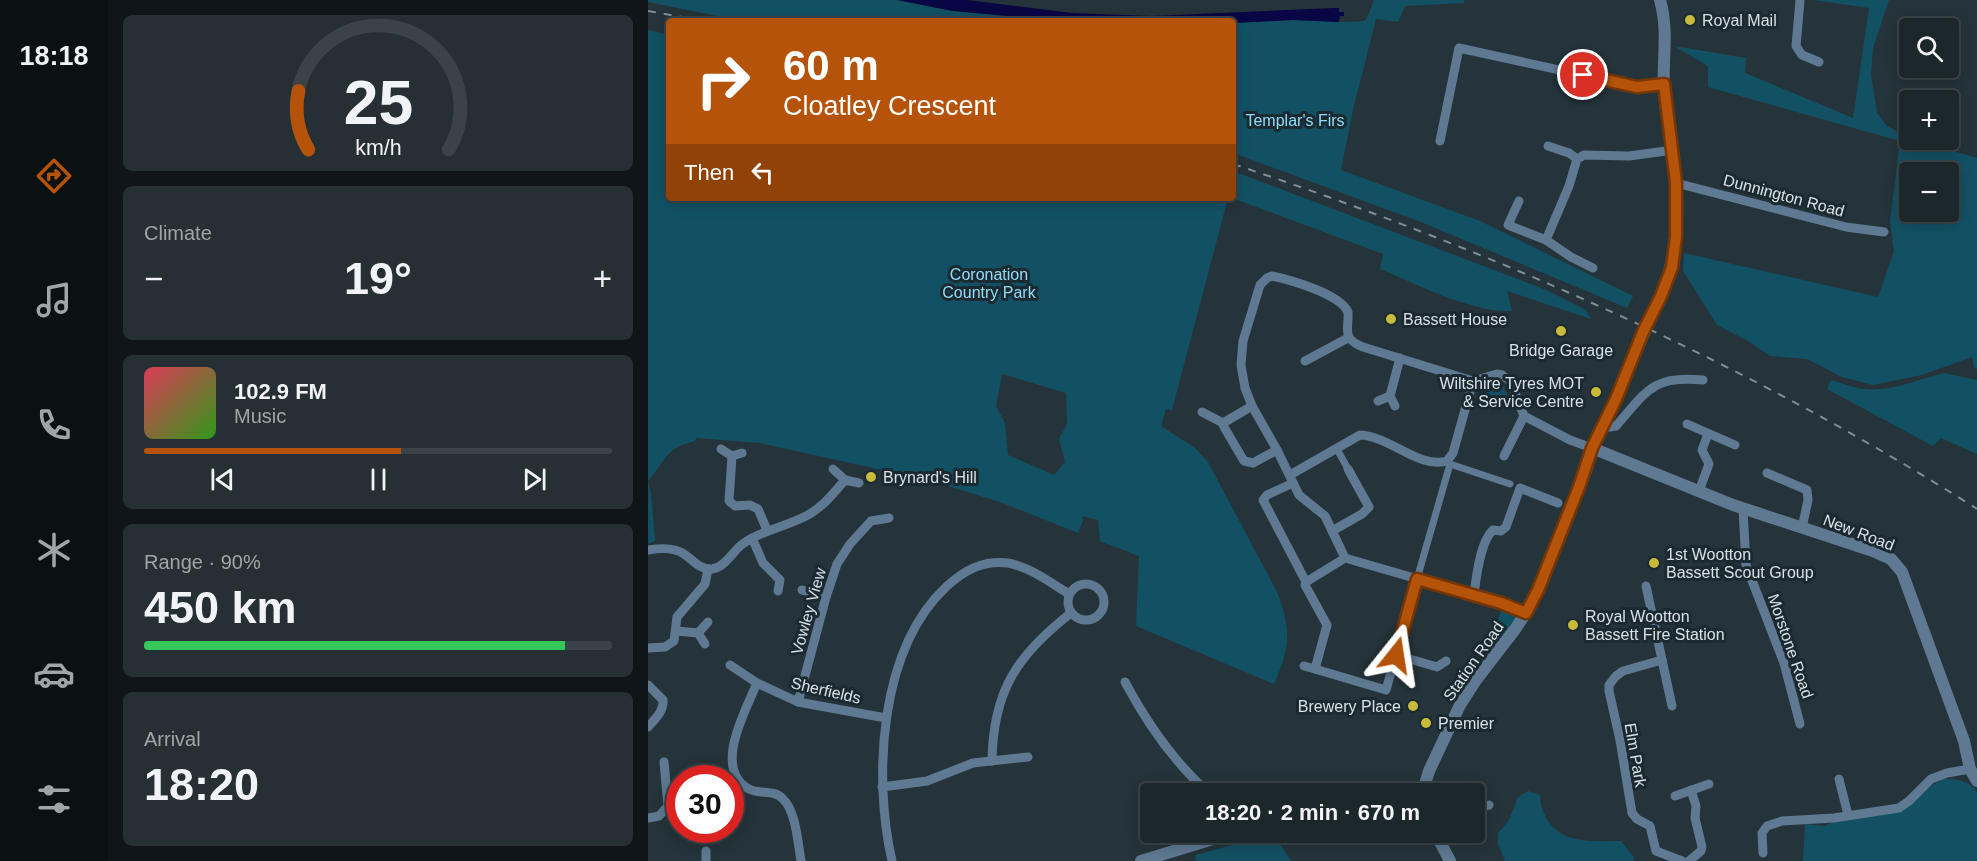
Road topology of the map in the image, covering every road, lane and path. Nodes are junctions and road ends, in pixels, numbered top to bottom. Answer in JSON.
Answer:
{"nodes":[{"id":1,"x":1660,"y":0,"type":"edge"},
{"id":2,"x":1800,"y":0,"type":"edge"},
{"id":3,"x":1820,"y":62,"type":"dead end"},
{"id":4,"x":1664,"y":84,"type":"junction"},
{"id":5,"x":1440,"y":141,"type":"dead end"},
{"id":6,"x":1548,"y":146,"type":"dead end"},
{"id":7,"x":1672,"y":150,"type":"junction"},
{"id":8,"x":1577,"y":159,"type":"junction"},
{"id":9,"x":1676,"y":183,"type":"junction"},
{"id":10,"x":1519,"y":201,"type":"dead end"},
{"id":11,"x":1884,"y":232,"type":"dead end"},
{"id":12,"x":1546,"y":240,"type":"junction"},
{"id":13,"x":1593,"y":268,"type":"dead end"},
{"id":14,"x":1348,"y":338,"type":"junction"},
{"id":15,"x":1400,"y":358,"type":"junction"},
{"id":16,"x":1305,"y":361,"type":"dead end"},
{"id":17,"x":1703,"y":380,"type":"dead end"},
{"id":18,"x":1473,"y":381,"type":"junction"},
{"id":19,"x":1390,"y":396,"type":"junction"},
{"id":20,"x":1378,"y":401,"type":"dead end"},
{"id":21,"x":1252,"y":406,"type":"junction"},
{"id":22,"x":1395,"y":406,"type":"dead end"},
{"id":23,"x":1202,"y":412,"type":"dead end"},
{"id":24,"x":1524,"y":416,"type":"junction"},
{"id":25,"x":1223,"y":423,"type":"junction"},
{"id":26,"x":1687,"y":423,"type":"dead end"},
{"id":27,"x":1603,"y":428,"type":"junction"},
{"id":28,"x":1708,"y":434,"type":"junction"},
{"id":29,"x":1735,"y":445,"type":"dead end"},
{"id":30,"x":1592,"y":448,"type":"junction"},
{"id":31,"x":722,"y":449,"type":"dead end"},
{"id":32,"x":1337,"y":449,"type":"junction"},
{"id":33,"x":1277,"y":450,"type":"junction"},
{"id":34,"x":742,"y":453,"type":"dead end"},
{"id":35,"x":732,"y":456,"type":"junction"},
{"id":36,"x":1504,"y":456,"type":"dead end"},
{"id":37,"x":1449,"y":463,"type":"junction"},
{"id":38,"x":833,"y":468,"type":"dead end"},
{"id":39,"x":1348,"y":469,"type":"joint"},
{"id":40,"x":1767,"y":473,"type":"dead end"},
{"id":41,"x":1292,"y":479,"type":"junction"},
{"id":42,"x":845,"y":480,"type":"junction"},
{"id":43,"x":859,"y":483,"type":"dead end"},
{"id":44,"x":1510,"y":484,"type":"joint"},
{"id":45,"x":1520,"y":488,"type":"junction"},
{"id":46,"x":1699,"y":492,"type":"junction"},
{"id":47,"x":1561,"y":504,"type":"dead end"},
{"id":48,"x":1369,"y":507,"type":"junction"},
{"id":49,"x":1743,"y":508,"type":"junction"},
{"id":50,"x":1380,"y":510,"type":"dead end"},
{"id":51,"x":889,"y":518,"type":"dead end"},
{"id":52,"x":1802,"y":528,"type":"junction"},
{"id":53,"x":767,"y":530,"type":"junction"},
{"id":54,"x":1332,"y":531,"type":"junction"},
{"id":55,"x":752,"y":538,"type":"junction"},
{"id":56,"x":648,"y":550,"type":"edge"},
{"id":57,"x":1345,"y":558,"type":"junction"},
{"id":58,"x":708,"y":569,"type":"junction"},
{"id":59,"x":1417,"y":579,"type":"junction"},
{"id":60,"x":1306,"y":582,"type":"junction"},
{"id":61,"x":1646,"y":586,"type":"dead end"},
{"id":62,"x":802,"y":590,"type":"dead end"},
{"id":63,"x":778,"y":591,"type":"dead end"},
{"id":64,"x":1069,"y":594,"type":"junction"},
{"id":65,"x":1474,"y":595,"type":"junction"},
{"id":66,"x":826,"y":597,"type":"junction"},
{"id":67,"x":1071,"y":613,"type":"junction"},
{"id":68,"x":1526,"y":613,"type":"junction"},
{"id":69,"x":708,"y":622,"type":"dead end"},
{"id":70,"x":677,"y":631,"type":"junction"},
{"id":71,"x":698,"y":633,"type":"junction"},
{"id":72,"x":705,"y":644,"type":"dead end"},
{"id":73,"x":648,"y":648,"type":"edge"},
{"id":74,"x":1396,"y":655,"type":"junction"},
{"id":75,"x":1662,"y":660,"type":"junction"},
{"id":76,"x":1446,"y":661,"type":"dead end"},
{"id":77,"x":730,"y":665,"type":"dead end"},
{"id":78,"x":1304,"y":666,"type":"dead end"},
{"id":79,"x":1437,"y":667,"type":"junction"},
{"id":80,"x":1316,"y":669,"type":"junction"},
{"id":81,"x":1433,"y":677,"type":"dead end"},
{"id":82,"x":1125,"y":681,"type":"dead end"},
{"id":83,"x":757,"y":683,"type":"junction"},
{"id":84,"x":648,"y":685,"type":"edge"},
{"id":85,"x":1386,"y":690,"type":"junction"},
{"id":86,"x":1397,"y":694,"type":"dead end"},
{"id":87,"x":798,"y":702,"type":"junction"},
{"id":88,"x":1672,"y":706,"type":"dead end"},
{"id":89,"x":886,"y":718,"type":"junction"},
{"id":90,"x":1800,"y":724,"type":"dead end"},
{"id":91,"x":648,"y":727,"type":"edge"},
{"id":92,"x":1028,"y":757,"type":"dead end"},
{"id":93,"x":992,"y":760,"type":"junction"},
{"id":94,"x":664,"y":762,"type":"dead end"},
{"id":95,"x":1970,"y":770,"type":"junction"},
{"id":96,"x":1839,"y":779,"type":"dead end"},
{"id":97,"x":1977,"y":781,"type":"edge"},
{"id":98,"x":1200,"y":783,"type":"edge"},
{"id":99,"x":1426,"y":783,"type":"edge"},
{"id":100,"x":1709,"y":784,"type":"dead end"},
{"id":101,"x":882,"y":787,"type":"junction"},
{"id":102,"x":1691,"y":790,"type":"junction"},
{"id":103,"x":1675,"y":796,"type":"dead end"},
{"id":104,"x":1489,"y":805,"type":"dead end"},
{"id":105,"x":1485,"y":806,"type":"edge"},
{"id":106,"x":1848,"y":815,"type":"junction"},
{"id":107,"x":648,"y":818,"type":"edge"},
{"id":108,"x":1201,"y":843,"type":"edge"},
{"id":109,"x":1441,"y":843,"type":"edge"},
{"id":110,"x":706,"y":850,"type":"dead end"},
{"id":111,"x":1763,"y":853,"type":"dead end"},
{"id":112,"x":1146,"y":860,"type":"edge"},
{"id":113,"x":706,"y":861,"type":"edge"},
{"id":114,"x":801,"y":861,"type":"edge"},
{"id":115,"x":892,"y":861,"type":"edge"},
{"id":116,"x":1450,"y":861,"type":"edge"},
{"id":117,"x":1682,"y":861,"type":"edge"},
{"id":118,"x":1689,"y":861,"type":"edge"}],
"edges":[{"from":1,"to":4,"type":"street","name":"Station Road"},
{"from":2,"to":3,"type":"street"},
{"from":4,"to":5,"type":"street"},
{"from":4,"to":7,"type":"street","name":"Station Road"},
{"from":6,"to":8,"type":"street"},
{"from":7,"to":8,"type":"street"},
{"from":7,"to":9,"type":"street","name":"Station Road"},
{"from":8,"to":12,"type":"street"},
{"from":9,"to":11,"type":"street","name":"Dunnington Road"},
{"from":9,"to":27,"type":"street","name":"Station Road","bridge":true},
{"from":10,"to":12,"type":"street"},
{"from":12,"to":13,"type":"street"},
{"from":14,"to":15,"type":"street"},
{"from":14,"to":16,"type":"street"},
{"from":14,"to":21,"type":"street"},
{"from":15,"to":18,"type":"street"},
{"from":15,"to":19,"type":"street"},
{"from":17,"to":27,"type":"street"},
{"from":18,"to":24,"type":"street"},
{"from":18,"to":37,"type":"street"},
{"from":19,"to":20,"type":"street"},
{"from":19,"to":22,"type":"street"},
{"from":21,"to":25,"type":"street"},
{"from":21,"to":33,"type":"street"},
{"from":23,"to":25,"type":"street"},
{"from":24,"to":30,"type":"street"},
{"from":24,"to":36,"type":"street"},
{"from":25,"to":33,"type":"street"},
{"from":26,"to":28,"type":"street"},
{"from":27,"to":30,"type":"street","name":"Station Road"},
{"from":28,"to":29,"type":"street"},
{"from":28,"to":46,"type":"street"},
{"from":30,"to":46,"type":"street","name":"New Road"},
{"from":30,"to":68,"type":"street","name":"Station Road"},
{"from":31,"to":35,"type":"street"},
{"from":32,"to":37,"type":"street"},
{"from":32,"to":39,"type":"street"},
{"from":32,"to":41,"type":"street"},
{"from":33,"to":41,"type":"street"},
{"from":34,"to":35,"type":"street"},
{"from":35,"to":53,"type":"street"},
{"from":37,"to":44,"type":"street"},
{"from":37,"to":59,"type":"street"},
{"from":38,"to":42,"type":"street"},
{"from":39,"to":48,"type":"street"},
{"from":40,"to":52,"type":"street"},
{"from":41,"to":54,"type":"street"},
{"from":41,"to":60,"type":"street"},
{"from":42,"to":43,"type":"street"},
{"from":42,"to":53,"type":"street"},
{"from":44,"to":45,"type":"street"},
{"from":45,"to":47,"type":"street"},
{"from":45,"to":65,"type":"street"},
{"from":46,"to":49,"type":"street","name":"New Road"},
{"from":48,"to":50,"type":"street"},
{"from":48,"to":54,"type":"street"},
{"from":49,"to":52,"type":"street","name":"New Road"},
{"from":49,"to":90,"type":"street","name":"Morstone Road"},
{"from":51,"to":66,"type":"street","name":"Vowley View"},
{"from":52,"to":95,"type":"street","name":"New Road"},
{"from":53,"to":55,"type":"street"},
{"from":54,"to":57,"type":"street"},
{"from":55,"to":58,"type":"street"},
{"from":55,"to":63,"type":"street"},
{"from":56,"to":58,"type":"street"},
{"from":57,"to":59,"type":"street"},
{"from":57,"to":60,"type":"street"},
{"from":58,"to":70,"type":"street"},
{"from":59,"to":65,"type":"street"},
{"from":59,"to":74,"type":"street"},
{"from":60,"to":80,"type":"street"},
{"from":61,"to":75,"type":"street"},
{"from":62,"to":66,"type":"street"},
{"from":64,"to":67,"type":"street"},
{"from":64,"to":67,"type":"street"},
{"from":64,"to":89,"type":"street"},
{"from":65,"to":68,"type":"street"},
{"from":66,"to":87,"type":"street","name":"Vowley View"},
{"from":67,"to":93,"type":"street"},
{"from":68,"to":99,"type":"street","name":"Station Road"},
{"from":69,"to":71,"type":"street"},
{"from":70,"to":71,"type":"street"},
{"from":70,"to":73,"type":"street"},
{"from":71,"to":72,"type":"street"},
{"from":74,"to":79,"type":"street"},
{"from":74,"to":85,"type":"street"},
{"from":75,"to":88,"type":"street"},
{"from":75,"to":117,"type":"street","name":"Elm Park"},
{"from":76,"to":79,"type":"street"},
{"from":77,"to":83,"type":"street","name":"Sherfields"},
{"from":78,"to":80,"type":"street"},
{"from":79,"to":81,"type":"street"},
{"from":80,"to":85,"type":"street"},
{"from":82,"to":98,"type":"street"},
{"from":83,"to":87,"type":"street","name":"Sherfields"},
{"from":83,"to":114,"type":"street"},
{"from":84,"to":91,"type":"street"},
{"from":85,"to":86,"type":"street"},
{"from":87,"to":89,"type":"street","name":"Sherfields"},
{"from":89,"to":101,"type":"street"},
{"from":92,"to":93,"type":"street"},
{"from":93,"to":101,"type":"street"},
{"from":94,"to":107,"type":"street"},
{"from":95,"to":97,"type":"street","name":"New Road"},
{"from":95,"to":106,"type":"street"},
{"from":96,"to":106,"type":"street"},
{"from":100,"to":102,"type":"street"},
{"from":101,"to":115,"type":"street"},
{"from":102,"to":103,"type":"street"},
{"from":102,"to":118,"type":"street"},
{"from":104,"to":105,"type":"street"},
{"from":106,"to":111,"type":"street"},
{"from":108,"to":112,"type":"street"},
{"from":109,"to":116,"type":"street"},
{"from":110,"to":113,"type":"street"}]}
